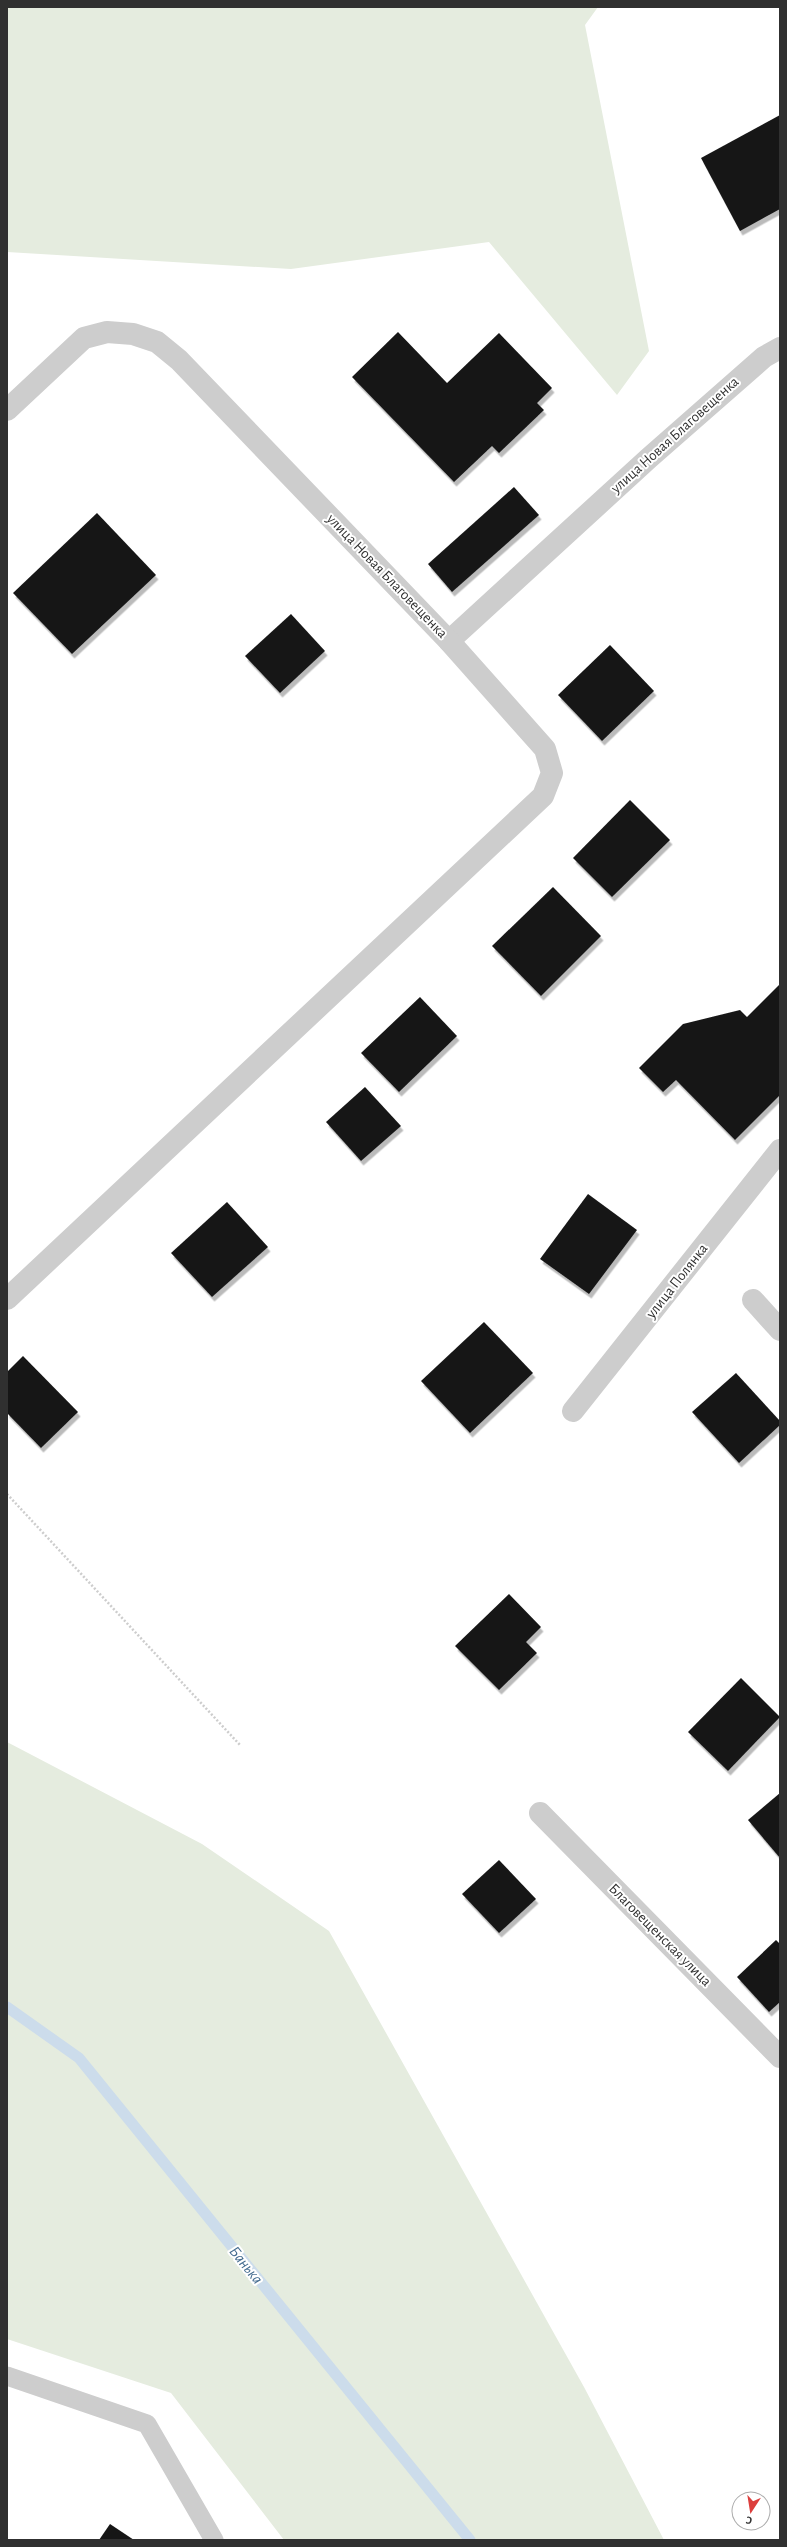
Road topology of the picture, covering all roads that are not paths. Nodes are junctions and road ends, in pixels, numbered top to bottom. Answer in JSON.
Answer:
{"nodes":[{"id":1,"x":780,"y":348,"type":"edge"},
{"id":2,"x":7,"y":410,"type":"edge"},
{"id":3,"x":449,"y":641,"type":"junction"},
{"id":4,"x":780,"y":1150,"type":"edge"},
{"id":5,"x":7,"y":1299,"type":"edge"},
{"id":6,"x":752,"y":1300,"type":"dead end"},
{"id":7,"x":780,"y":1330,"type":"edge"},
{"id":8,"x":573,"y":1411,"type":"dead end"},
{"id":9,"x":540,"y":1813,"type":"dead end"},
{"id":10,"x":780,"y":2057,"type":"edge"},
{"id":11,"x":7,"y":2376,"type":"edge"},
{"id":12,"x":214,"y":2540,"type":"edge"}],
"edges":[{"from":1,"to":3,"type":"street","name":"улица Новая Благовещенка"},
{"from":2,"to":3,"type":"street","name":"улица Новая Благовещенка"},
{"from":3,"to":5,"type":"street"},
{"from":4,"to":8,"type":"street","name":"улица Полянка"},
{"from":6,"to":7,"type":"street"},
{"from":9,"to":10,"type":"street","name":"Благовещенская улица"},
{"from":11,"to":12,"type":"lane"}]}
